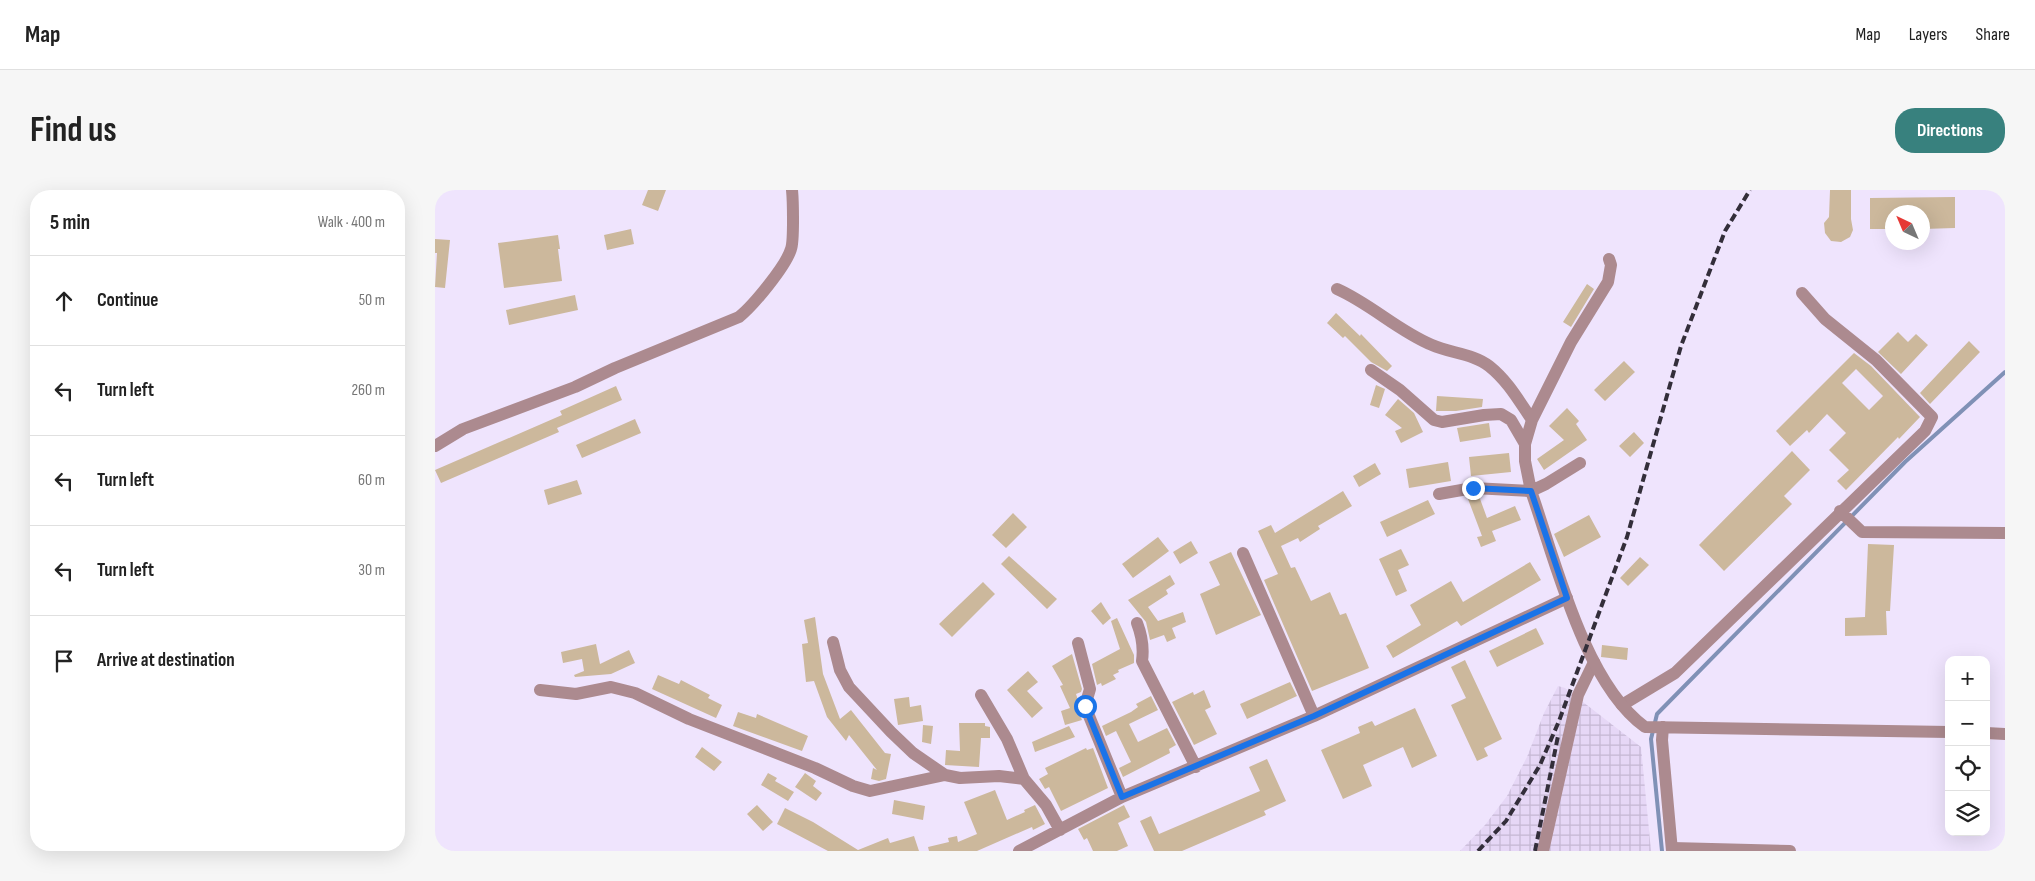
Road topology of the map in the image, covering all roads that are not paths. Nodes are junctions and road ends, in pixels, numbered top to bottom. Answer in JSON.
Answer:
{"nodes":[{"id":1,"x":792,"y":190,"type":"edge"},
{"id":2,"x":1609,"y":260,"type":"dead end"},
{"id":3,"x":1337,"y":289,"type":"dead end"},
{"id":4,"x":1802,"y":293,"type":"dead end"},
{"id":5,"x":1371,"y":370,"type":"dead end"},
{"id":6,"x":1532,"y":420,"type":"junction"},
{"id":7,"x":1525,"y":444,"type":"junction"},
{"id":8,"x":435,"y":446,"type":"edge"},
{"id":9,"x":1580,"y":463,"type":"dead end"},
{"id":10,"x":1531,"y":491,"type":"junction"},
{"id":11,"x":1439,"y":494,"type":"dead end"},
{"id":12,"x":1840,"y":511,"type":"junction"},
{"id":13,"x":2005,"y":533,"type":"edge"},
{"id":14,"x":1243,"y":553,"type":"dead end"},
{"id":15,"x":1567,"y":598,"type":"junction"},
{"id":16,"x":1137,"y":623,"type":"dead end"},
{"id":17,"x":833,"y":642,"type":"dead end"},
{"id":18,"x":1078,"y":643,"type":"dead end"},
{"id":19,"x":1593,"y":660,"type":"junction"},
{"id":20,"x":540,"y":690,"type":"dead end"},
{"id":21,"x":981,"y":695,"type":"dead end"},
{"id":22,"x":1622,"y":705,"type":"junction"},
{"id":23,"x":1314,"y":716,"type":"junction"},
{"id":24,"x":1661,"y":727,"type":"junction"},
{"id":25,"x":1945,"y":732,"type":"edge"},
{"id":26,"x":1990,"y":733,"type":"edge"},
{"id":27,"x":2005,"y":734,"type":"edge"},
{"id":28,"x":1195,"y":767,"type":"junction"},
{"id":29,"x":945,"y":775,"type":"junction"},
{"id":30,"x":1024,"y":779,"type":"junction"},
{"id":31,"x":1122,"y":797,"type":"junction"},
{"id":32,"x":1060,"y":830,"type":"junction"},
{"id":33,"x":1672,"y":850,"type":"edge"},
{"id":34,"x":1019,"y":851,"type":"edge"},
{"id":35,"x":1543,"y":851,"type":"edge"},
{"id":36,"x":1790,"y":851,"type":"edge"}],
"edges":[{"from":1,"to":8,"type":"street"},
{"from":2,"to":6,"type":"street"},
{"from":3,"to":6,"type":"street"},
{"from":4,"to":12,"type":"street"},
{"from":5,"to":7,"type":"street"},
{"from":6,"to":7,"type":"street"},
{"from":7,"to":10,"type":"street"},
{"from":9,"to":10,"type":"street"},
{"from":10,"to":11,"type":"street"},
{"from":10,"to":15,"type":"street"},
{"from":12,"to":13,"type":"street"},
{"from":12,"to":22,"type":"street"},
{"from":14,"to":23,"type":"street"},
{"from":15,"to":19,"type":"street"},
{"from":15,"to":23,"type":"street"},
{"from":16,"to":28,"type":"street"},
{"from":17,"to":29,"type":"street"},
{"from":18,"to":31,"type":"street"},
{"from":19,"to":22,"type":"street"},
{"from":19,"to":35,"type":"street"},
{"from":20,"to":29,"type":"street"},
{"from":21,"to":30,"type":"street"},
{"from":22,"to":24,"type":"street"},
{"from":23,"to":28,"type":"street"},
{"from":24,"to":25,"type":"street"},
{"from":24,"to":33,"type":"street"},
{"from":26,"to":27,"type":"street"},
{"from":28,"to":31,"type":"street"},
{"from":29,"to":30,"type":"street"},
{"from":30,"to":32,"type":"street"},
{"from":31,"to":32,"type":"street"},
{"from":32,"to":34,"type":"street"},
{"from":33,"to":36,"type":"street"}]}
